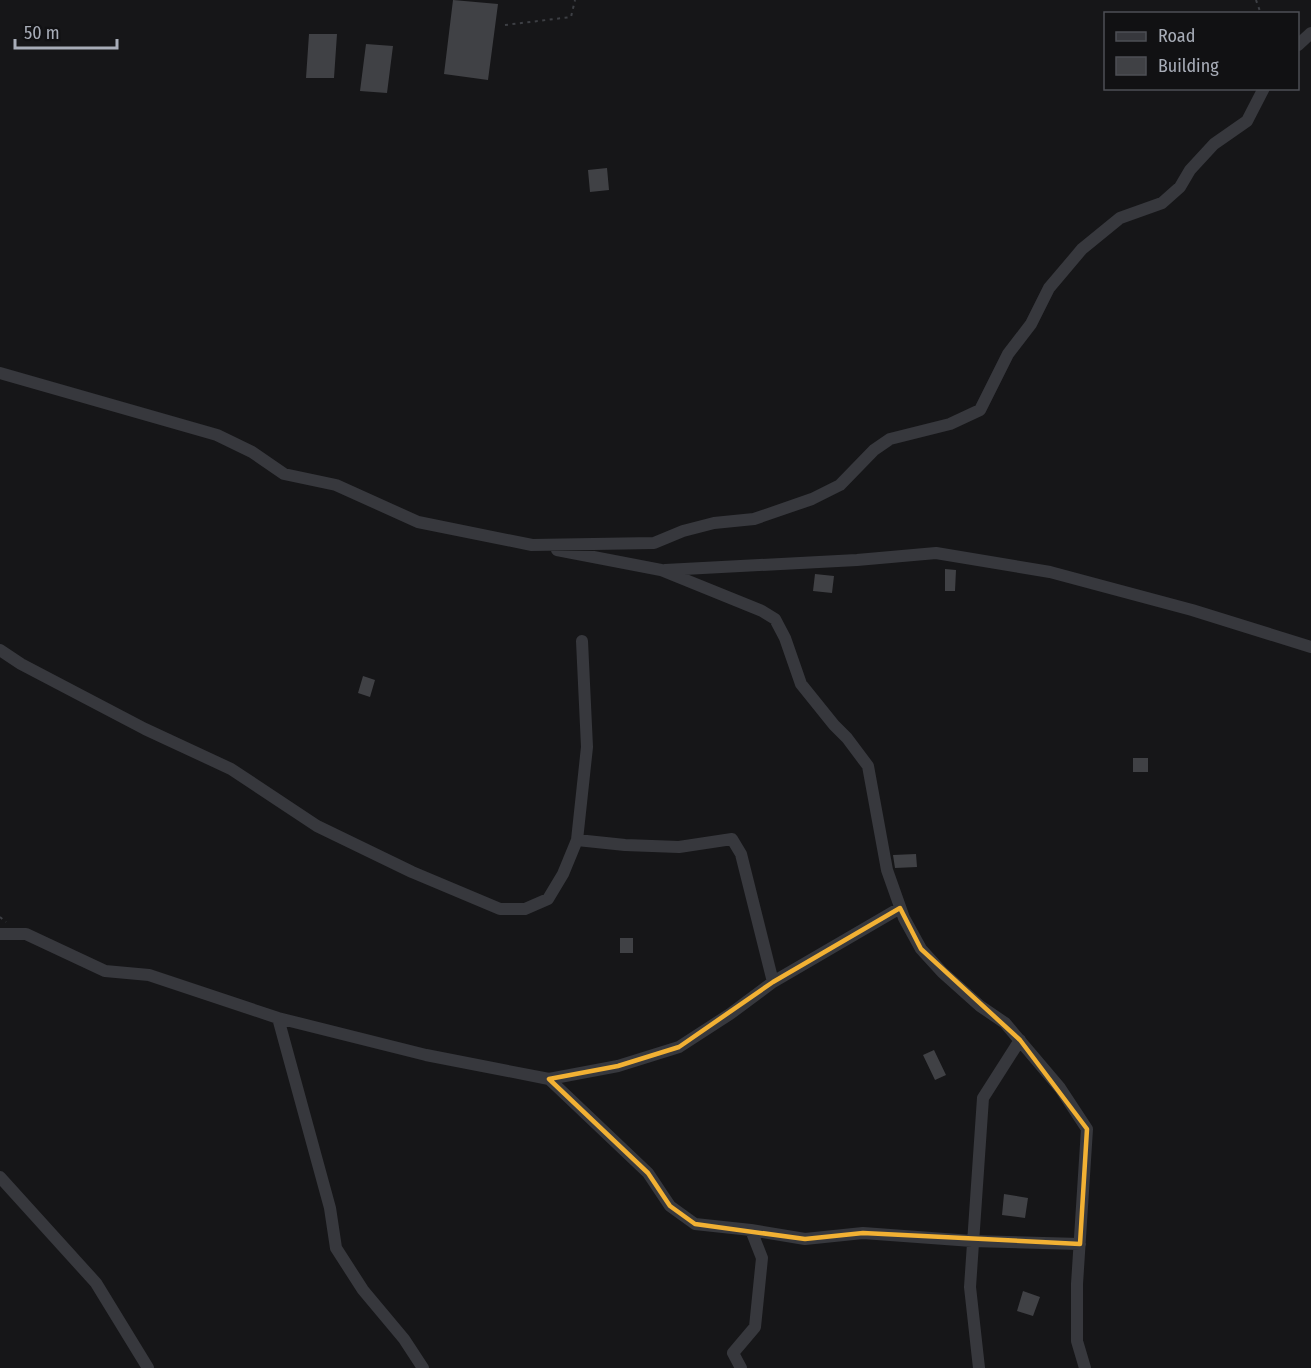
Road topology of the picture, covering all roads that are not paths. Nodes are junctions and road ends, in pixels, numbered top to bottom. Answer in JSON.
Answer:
{"nodes":[{"id":1,"x":1311,"y":33,"type":"edge"},
{"id":2,"x":1299,"y":44,"type":"edge"},
{"id":3,"x":1263,"y":90,"type":"edge"},
{"id":4,"x":0,"y":373,"type":"edge"},
{"id":5,"x":532,"y":545,"type":"junction"},
{"id":6,"x":661,"y":570,"type":"junction"},
{"id":7,"x":582,"y":641,"type":"dead end"},
{"id":8,"x":1311,"y":647,"type":"edge"},
{"id":9,"x":0,"y":650,"type":"edge"},
{"id":10,"x":577,"y":840,"type":"junction"},
{"id":11,"x":900,"y":908,"type":"junction"},
{"id":12,"x":0,"y":934,"type":"edge"},
{"id":13,"x":773,"y":982,"type":"junction"},
{"id":14,"x":278,"y":1018,"type":"junction"},
{"id":15,"x":1020,"y":1040,"type":"junction"},
{"id":16,"x":549,"y":1079,"type":"junction"},
{"id":17,"x":0,"y":1177,"type":"edge"},
{"id":18,"x":751,"y":1230,"type":"junction"},
{"id":19,"x":972,"y":1241,"type":"junction"},
{"id":20,"x":1080,"y":1244,"type":"junction"},
{"id":21,"x":148,"y":1368,"type":"edge"},
{"id":22,"x":423,"y":1368,"type":"edge"},
{"id":23,"x":741,"y":1368,"type":"edge"},
{"id":24,"x":979,"y":1368,"type":"edge"},
{"id":25,"x":1085,"y":1368,"type":"edge"}],
"edges":[{"from":1,"to":2,"type":"street"},
{"from":3,"to":5,"type":"street"},
{"from":4,"to":5,"type":"street"},
{"from":5,"to":6,"type":"street"},
{"from":6,"to":8,"type":"street"},
{"from":6,"to":11,"type":"street"},
{"from":7,"to":10,"type":"street"},
{"from":9,"to":10,"type":"street"},
{"from":10,"to":13,"type":"street"},
{"from":11,"to":13,"type":"street"},
{"from":11,"to":15,"type":"street"},
{"from":12,"to":14,"type":"street"},
{"from":13,"to":16,"type":"street"},
{"from":14,"to":16,"type":"street"},
{"from":14,"to":22,"type":"street"},
{"from":15,"to":19,"type":"street"},
{"from":15,"to":20,"type":"street"},
{"from":16,"to":18,"type":"street"},
{"from":17,"to":21,"type":"street"},
{"from":18,"to":19,"type":"street"},
{"from":18,"to":23,"type":"street"},
{"from":19,"to":20,"type":"street"},
{"from":19,"to":24,"type":"street"},
{"from":20,"to":25,"type":"street"}]}
